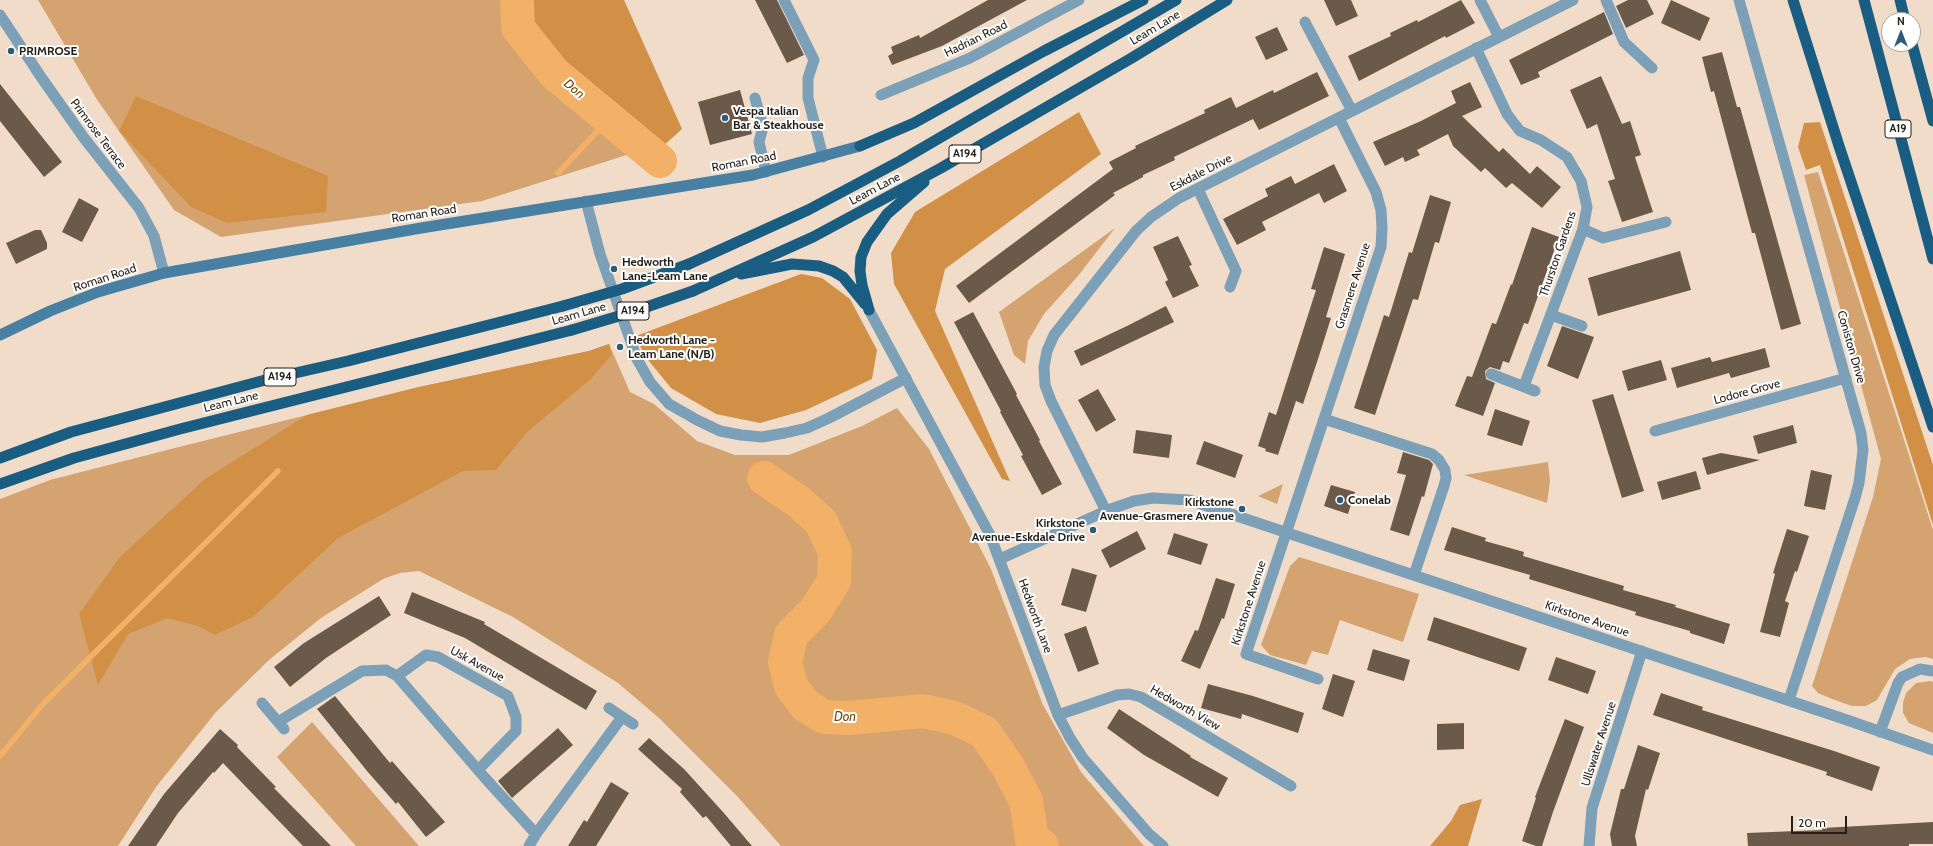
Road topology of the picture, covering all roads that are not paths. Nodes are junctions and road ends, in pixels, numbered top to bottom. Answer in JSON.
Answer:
{"nodes":[{"id":1,"x":784,"y":0,"type":"edge"},
{"id":2,"x":1080,"y":0,"type":"edge"},
{"id":3,"x":1143,"y":0,"type":"edge"},
{"id":4,"x":1176,"y":0,"type":"edge"},
{"id":5,"x":1227,"y":0,"type":"edge"},
{"id":6,"x":1480,"y":0,"type":"edge"},
{"id":7,"x":1573,"y":0,"type":"edge"},
{"id":8,"x":1606,"y":0,"type":"edge"},
{"id":9,"x":1739,"y":0,"type":"edge"},
{"id":10,"x":1793,"y":0,"type":"edge"},
{"id":11,"x":1864,"y":0,"type":"edge"},
{"id":12,"x":1900,"y":0,"type":"edge"},
{"id":13,"x":1904,"y":12,"type":"edge"},
{"id":14,"x":1,"y":20,"type":"edge"},
{"id":15,"x":1305,"y":22,"type":"dead end"},
{"id":16,"x":1499,"y":37,"type":"junction"},
{"id":17,"x":1476,"y":48,"type":"junction"},
{"id":18,"x":1914,"y":52,"type":"edge"},
{"id":19,"x":1652,"y":68,"type":"dead end"},
{"id":20,"x":881,"y":95,"type":"dead end"},
{"id":21,"x":755,"y":98,"type":"dead end"},
{"id":22,"x":1352,"y":111,"type":"junction"},
{"id":23,"x":1339,"y":118,"type":"junction"},
{"id":24,"x":1933,"y":121,"type":"edge"},
{"id":25,"x":860,"y":146,"type":"joint"},
{"id":26,"x":823,"y":157,"type":"junction"},
{"id":27,"x":941,"y":168,"type":"junction"},
{"id":28,"x":766,"y":172,"type":"junction"},
{"id":29,"x":1198,"y":189,"type":"junction"},
{"id":30,"x":586,"y":201,"type":"junction"},
{"id":31,"x":1666,"y":222,"type":"dead end"},
{"id":32,"x":1583,"y":229,"type":"junction"},
{"id":33,"x":1933,"y":259,"type":"edge"},
{"id":34,"x":164,"y":273,"type":"junction"},
{"id":35,"x":722,"y":278,"type":"junction"},
{"id":36,"x":1230,"y":287,"type":"dead end"},
{"id":37,"x":869,"y":310,"type":"junction"},
{"id":38,"x":1551,"y":315,"type":"junction"},
{"id":39,"x":1582,"y":326,"type":"dead end"},
{"id":40,"x":0,"y":334,"type":"edge"},
{"id":41,"x":1491,"y":374,"type":"dead end"},
{"id":42,"x":906,"y":378,"type":"junction"},
{"id":43,"x":1846,"y":378,"type":"junction"},
{"id":44,"x":1524,"y":386,"type":"junction"},
{"id":45,"x":1535,"y":391,"type":"dead end"},
{"id":46,"x":1324,"y":419,"type":"junction"},
{"id":47,"x":1933,"y":427,"type":"edge"},
{"id":48,"x":1655,"y":431,"type":"dead end"},
{"id":49,"x":0,"y":458,"type":"edge"},
{"id":50,"x":0,"y":484,"type":"edge"},
{"id":51,"x":1106,"y":511,"type":"junction"},
{"id":52,"x":1285,"y":532,"type":"junction"},
{"id":53,"x":1000,"y":560,"type":"junction"},
{"id":54,"x":1414,"y":575,"type":"junction"},
{"id":55,"x":1642,"y":651,"type":"junction"},
{"id":56,"x":1933,"y":671,"type":"edge"},
{"id":57,"x":397,"y":676,"type":"junction"},
{"id":58,"x":1318,"y":679,"type":"dead end"},
{"id":59,"x":1789,"y":700,"type":"junction"},
{"id":60,"x":262,"y":703,"type":"dead end"},
{"id":61,"x":609,"y":708,"type":"dead end"},
{"id":62,"x":1058,"y":715,"type":"junction"},
{"id":63,"x":622,"y":717,"type":"junction"},
{"id":64,"x":633,"y":724,"type":"dead end"},
{"id":65,"x":1880,"y":732,"type":"junction"},
{"id":66,"x":1933,"y":750,"type":"edge"},
{"id":67,"x":478,"y":770,"type":"junction"},
{"id":68,"x":1291,"y":786,"type":"dead end"},
{"id":69,"x":536,"y":834,"type":"junction"},
{"id":70,"x":529,"y":846,"type":"edge"},
{"id":71,"x":1163,"y":846,"type":"edge"},
{"id":72,"x":1589,"y":846,"type":"edge"}],
"edges":[{"from":1,"to":26,"type":"street"},
{"from":2,"to":20,"type":"street","name":"Hadrian Road"},
{"from":3,"to":25,"type":"highway"},
{"from":4,"to":49,"type":"highway","name":"Leam Lane","number":"A194","bridge":true},
{"from":5,"to":27,"type":"highway","name":"Leam Lane","number":"A194"},
{"from":6,"to":16,"type":"street"},
{"from":7,"to":16,"type":"street","name":"Eskdale Drive"},
{"from":8,"to":19,"type":"street"},
{"from":9,"to":43,"type":"street","name":"Coniston Drive"},
{"from":10,"to":47,"type":"highway"},
{"from":11,"to":33,"type":"highway","number":"A19"},
{"from":12,"to":13,"type":"highway"},
{"from":14,"to":34,"type":"street","name":"Primrose Terrace"},
{"from":15,"to":22,"type":"street"},
{"from":16,"to":17,"type":"street","name":"Eskdale Drive"},
{"from":17,"to":22,"type":"street","name":"Eskdale Drive"},
{"from":17,"to":32,"type":"street","name":"Thurston Gardens"},
{"from":18,"to":24,"type":"highway"},
{"from":21,"to":28,"type":"street"},
{"from":22,"to":23,"type":"street","name":"Eskdale Drive"},
{"from":23,"to":29,"type":"street","name":"Eskdale Drive"},
{"from":23,"to":46,"type":"street","name":"Grasmere Avenue"},
{"from":25,"to":26,"type":"main road","name":"Roman Road"},
{"from":26,"to":28,"type":"main road","name":"Roman Road"},
{"from":27,"to":35,"type":"highway","name":"Leam Lane","number":"A194"},
{"from":27,"to":37,"type":"highway","number":"A194"},
{"from":28,"to":30,"type":"main road","name":"Roman Road"},
{"from":29,"to":36,"type":"street"},
{"from":29,"to":51,"type":"street","name":"Eskdale Drive"},
{"from":30,"to":34,"type":"main road","name":"Roman Road"},
{"from":30,"to":42,"type":"street"},
{"from":31,"to":32,"type":"street"},
{"from":32,"to":38,"type":"street","name":"Thurston Gardens"},
{"from":34,"to":40,"type":"main road","name":"Roman Road"},
{"from":35,"to":37,"type":"highway","number":"A194"},
{"from":35,"to":50,"type":"highway","name":"Leam Lane","number":"A194","bridge":true},
{"from":37,"to":42,"type":"street","name":"Hedworth Lane"},
{"from":38,"to":39,"type":"street"},
{"from":38,"to":44,"type":"street","name":"Thurston Gardens"},
{"from":41,"to":44,"type":"street"},
{"from":42,"to":53,"type":"street","name":"Hedworth Lane"},
{"from":43,"to":48,"type":"street","name":"Lodore Grove"},
{"from":43,"to":59,"type":"street","name":"Coniston Drive"},
{"from":44,"to":45,"type":"street"},
{"from":46,"to":52,"type":"street","name":"Grasmere Avenue"},
{"from":46,"to":54,"type":"street"},
{"from":51,"to":52,"type":"street","name":"Kirkstone Avenue"},
{"from":51,"to":53,"type":"street","name":"Kirkstone Avenue"},
{"from":52,"to":54,"type":"street","name":"Kirkstone Avenue"},
{"from":52,"to":58,"type":"street","name":"Kirkstone Avenue"},
{"from":53,"to":62,"type":"street","name":"Hedworth Lane"},
{"from":54,"to":55,"type":"street","name":"Kirkstone Avenue"},
{"from":55,"to":59,"type":"street","name":"Kirkstone Avenue"},
{"from":55,"to":72,"type":"street","name":"Ullswater Avenue"},
{"from":56,"to":65,"type":"street"},
{"from":57,"to":60,"type":"street"},
{"from":57,"to":67,"type":"street"},
{"from":57,"to":67,"type":"street","name":"Usk Avenue"},
{"from":59,"to":65,"type":"street","name":"Kirkstone Avenue"},
{"from":61,"to":63,"type":"street"},
{"from":62,"to":68,"type":"street","name":"Hedworth View"},
{"from":62,"to":71,"type":"street","name":"Hedworth Lane"},
{"from":63,"to":64,"type":"street"},
{"from":63,"to":69,"type":"street"},
{"from":65,"to":66,"type":"street","name":"Kirkstone Avenue"},
{"from":67,"to":69,"type":"street"},
{"from":69,"to":70,"type":"street"}]}
